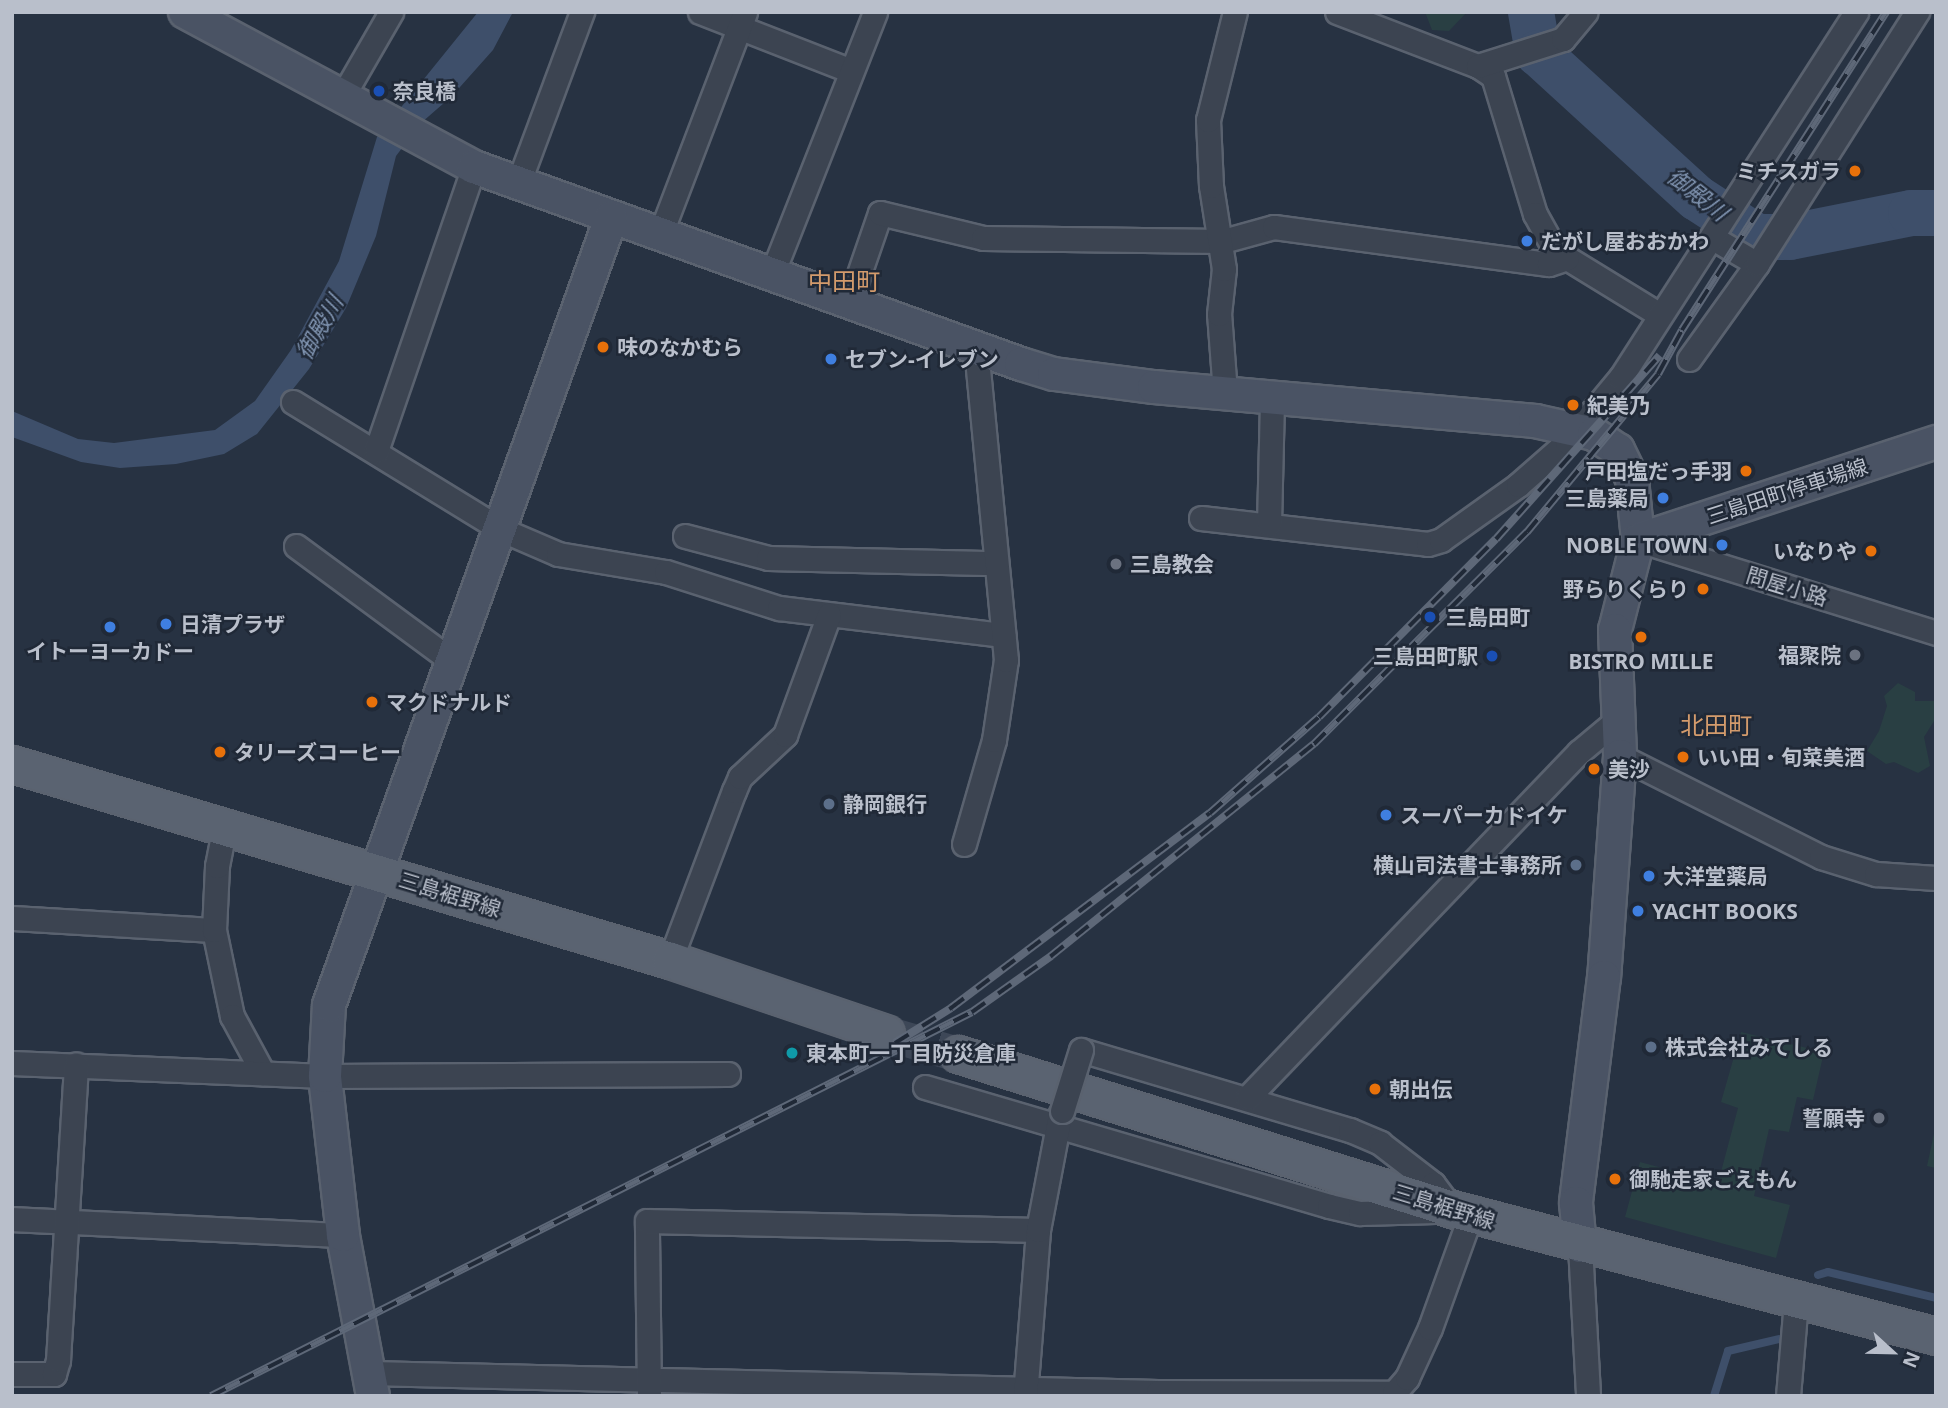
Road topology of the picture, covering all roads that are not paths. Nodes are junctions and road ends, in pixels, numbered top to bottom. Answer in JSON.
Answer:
{"nodes":[{"id":1,"x":391,"y":12,"type":"edge"},
{"id":2,"x":582,"y":12,"type":"edge"},
{"id":3,"x":699,"y":12,"type":"edge"},
{"id":4,"x":874,"y":12,"type":"edge"},
{"id":5,"x":1235,"y":12,"type":"edge"},
{"id":6,"x":1337,"y":12,"type":"edge"},
{"id":7,"x":1586,"y":12,"type":"edge"},
{"id":8,"x":1856,"y":12,"type":"edge"},
{"id":9,"x":1917,"y":12,"type":"edge"},
{"id":10,"x":199,"y":16,"type":"edge"},
{"id":11,"x":742,"y":20,"type":"edge"},
{"id":12,"x":1478,"y":66,"type":"junction"},
{"id":13,"x":851,"y":71,"type":"junction"},
{"id":14,"x":342,"y":97,"type":"junction"},
{"id":15,"x":474,"y":167,"type":"junction"},
{"id":16,"x":518,"y":184,"type":"junction"},
{"id":17,"x":611,"y":218,"type":"junction"},
{"id":18,"x":660,"y":235,"type":"junction"},
{"id":19,"x":1715,"y":235,"type":"junction"},
{"id":20,"x":1223,"y":241,"type":"junction"},
{"id":21,"x":1567,"y":258,"type":"junction"},
{"id":22,"x":1758,"y":264,"type":"junction"},
{"id":23,"x":772,"y":274,"type":"junction"},
{"id":24,"x":849,"y":303,"type":"junction"},
{"id":25,"x":1660,"y":315,"type":"junction"},
{"id":26,"x":976,"y":346,"type":"junction"},
{"id":27,"x":1689,"y":359,"type":"dead end"},
{"id":28,"x":1225,"y":393,"type":"junction"},
{"id":29,"x":1272,"y":397,"type":"junction"},
{"id":30,"x":293,"y":402,"type":"dead end"},
{"id":31,"x":1577,"y":429,"type":"junction"},
{"id":32,"x":1936,"y":442,"type":"edge"},
{"id":33,"x":376,"y":451,"type":"junction"},
{"id":34,"x":1201,"y":518,"type":"dead end"},
{"id":35,"x":1269,"y":524,"type":"junction"},
{"id":36,"x":500,"y":529,"type":"junction"},
{"id":37,"x":685,"y":536,"type":"dead end"},
{"id":38,"x":1638,"y":540,"type":"junction"},
{"id":39,"x":296,"y":546,"type":"dead end"},
{"id":40,"x":996,"y":563,"type":"junction"},
{"id":41,"x":829,"y":615,"type":"junction"},
{"id":42,"x":1936,"y":633,"type":"edge"},
{"id":43,"x":1003,"y":635,"type":"junction"},
{"id":44,"x":452,"y":661,"type":"junction"},
{"id":45,"x":1616,"y":721,"type":"junction"},
{"id":46,"x":1620,"y":755,"type":"junction"},
{"id":47,"x":12,"y":764,"type":"edge"},
{"id":48,"x":224,"y":829,"type":"junction"},
{"id":49,"x":964,"y":844,"type":"dead end"},
{"id":50,"x":379,"y":873,"type":"junction"},
{"id":51,"x":1936,"y":878,"type":"edge"},
{"id":52,"x":12,"y":918,"type":"edge"},
{"id":53,"x":214,"y":930,"type":"junction"},
{"id":54,"x":670,"y":960,"type":"junction"},
{"id":55,"x":886,"y":1033,"type":"tunnel mouth"},
{"id":56,"x":958,"y":1054,"type":"tunnel mouth"},
{"id":57,"x":12,"y":1063,"type":"edge"},
{"id":58,"x":76,"y":1065,"type":"junction"},
{"id":59,"x":263,"y":1073,"type":"junction"},
{"id":60,"x":728,"y":1074,"type":"dead end"},
{"id":61,"x":325,"y":1076,"type":"junction"},
{"id":62,"x":925,"y":1087,"type":"dead end"},
{"id":63,"x":1248,"y":1097,"type":"junction"},
{"id":64,"x":1058,"y":1119,"type":"junction"},
{"id":65,"x":1461,"y":1212,"type":"junction"},
{"id":66,"x":12,"y":1219,"type":"edge"},
{"id":67,"x":64,"y":1222,"type":"junction"},
{"id":68,"x":1038,"y":1230,"type":"junction"},
{"id":69,"x":342,"y":1235,"type":"junction"},
{"id":70,"x":1580,"y":1246,"type":"junction"},
{"id":71,"x":1796,"y":1301,"type":"junction"},
{"id":72,"x":1936,"y":1336,"type":"edge"},
{"id":73,"x":12,"y":1374,"type":"edge"},
{"id":74,"x":371,"y":1384,"type":"edge"},
{"id":75,"x":649,"y":1387,"type":"edge"},
{"id":76,"x":1025,"y":1391,"type":"edge"},
{"id":77,"x":1588,"y":1396,"type":"edge"},
{"id":78,"x":1788,"y":1396,"type":"edge"}],
"edges":[{"from":1,"to":14,"type":"street"},
{"from":2,"to":16,"type":"street"},
{"from":3,"to":11,"type":"street"},
{"from":4,"to":13,"type":"street"},
{"from":5,"to":20,"type":"street"},
{"from":6,"to":12,"type":"street"},
{"from":7,"to":12,"type":"street"},
{"from":8,"to":19,"type":"street"},
{"from":9,"to":22,"type":"street"},
{"from":10,"to":14,"type":"street"},
{"from":11,"to":13,"type":"street"},
{"from":11,"to":18,"type":"street"},
{"from":12,"to":21,"type":"street"},
{"from":13,"to":23,"type":"street"},
{"from":14,"to":15,"type":"street"},
{"from":15,"to":16,"type":"street"},
{"from":15,"to":33,"type":"street"},
{"from":16,"to":17,"type":"street"},
{"from":17,"to":18,"type":"street"},
{"from":17,"to":36,"type":"street"},
{"from":18,"to":23,"type":"street"},
{"from":19,"to":22,"type":"street"},
{"from":19,"to":25,"type":"street"},
{"from":20,"to":21,"type":"street"},
{"from":20,"to":24,"type":"street"},
{"from":20,"to":28,"type":"street"},
{"from":21,"to":25,"type":"street"},
{"from":22,"to":27,"type":"street"},
{"from":23,"to":24,"type":"street"},
{"from":24,"to":26,"type":"street"},
{"from":25,"to":31,"type":"street"},
{"from":26,"to":28,"type":"street"},
{"from":26,"to":40,"type":"street"},
{"from":28,"to":29,"type":"street"},
{"from":29,"to":31,"type":"street"},
{"from":29,"to":35,"type":"street"},
{"from":30,"to":33,"type":"street"},
{"from":31,"to":35,"type":"street"},
{"from":31,"to":38,"type":"street"},
{"from":32,"to":38,"type":"street","name":"三島田町停車場線"},
{"from":33,"to":36,"type":"street"},
{"from":34,"to":35,"type":"street"},
{"from":36,"to":41,"type":"street"},
{"from":36,"to":44,"type":"street"},
{"from":37,"to":40,"type":"street"},
{"from":38,"to":42,"type":"street","name":"問屋小路"},
{"from":38,"to":45,"type":"street"},
{"from":39,"to":44,"type":"street"},
{"from":40,"to":43,"type":"street"},
{"from":41,"to":43,"type":"street"},
{"from":41,"to":54,"type":"street"},
{"from":43,"to":49,"type":"street"},
{"from":44,"to":50,"type":"street"},
{"from":45,"to":46,"type":"street"},
{"from":45,"to":63,"type":"street"},
{"from":46,"to":51,"type":"street"},
{"from":46,"to":70,"type":"street"},
{"from":47,"to":48,"type":"main road","name":"三島裾野線"},
{"from":48,"to":50,"type":"main road","name":"三島裾野線"},
{"from":48,"to":53,"type":"street"},
{"from":50,"to":54,"type":"main road","name":"三島裾野線"},
{"from":50,"to":61,"type":"street"},
{"from":52,"to":53,"type":"street"},
{"from":53,"to":59,"type":"street"},
{"from":54,"to":55,"type":"main road","name":"三島裾野線"},
{"from":56,"to":65,"type":"main road","name":"三島裾野線"},
{"from":57,"to":58,"type":"street"},
{"from":58,"to":59,"type":"street"},
{"from":58,"to":67,"type":"street"},
{"from":59,"to":61,"type":"street"},
{"from":60,"to":61,"type":"street"},
{"from":61,"to":69,"type":"street"},
{"from":62,"to":64,"type":"street"},
{"from":63,"to":64,"type":"street","bridge":true},
{"from":63,"to":65,"type":"street"},
{"from":64,"to":65,"type":"street"},
{"from":64,"to":68,"type":"street"},
{"from":65,"to":70,"type":"main road","name":"三島裾野線"},
{"from":65,"to":76,"type":"street"},
{"from":66,"to":67,"type":"street"},
{"from":67,"to":69,"type":"street"},
{"from":67,"to":73,"type":"street"},
{"from":68,"to":75,"type":"street"},
{"from":68,"to":76,"type":"street"},
{"from":69,"to":74,"type":"street"},
{"from":70,"to":71,"type":"main road","name":"三島裾野線"},
{"from":70,"to":77,"type":"street"},
{"from":71,"to":72,"type":"main road","name":"三島裾野線"},
{"from":71,"to":78,"type":"street"},
{"from":74,"to":75,"type":"street"},
{"from":75,"to":76,"type":"street"}]}
